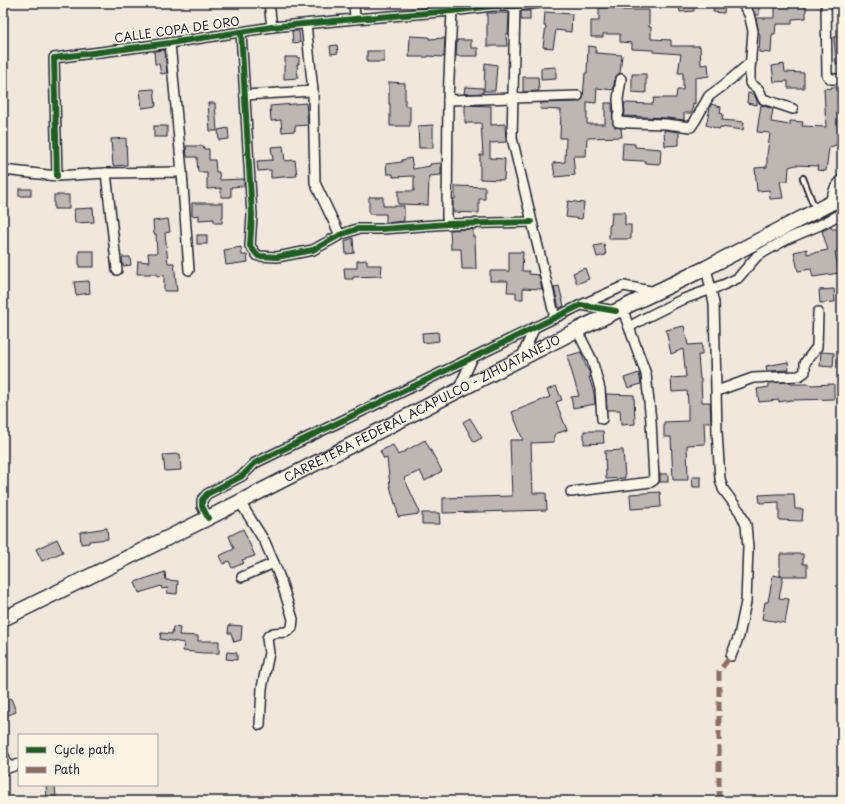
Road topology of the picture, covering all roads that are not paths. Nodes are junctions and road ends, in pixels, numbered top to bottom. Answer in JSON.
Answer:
{"nodes":[{"id":1,"x":269,"y":3,"type":"edge"},
{"id":2,"x":354,"y":3,"type":"edge"},
{"id":3,"x":540,"y":3,"type":"edge"},
{"id":4,"x":742,"y":3,"type":"edge"},
{"id":5,"x":826,"y":3,"type":"edge"},
{"id":6,"x":492,"y":4,"type":"edge"},
{"id":7,"x":515,"y":6,"type":"junction"},
{"id":8,"x":452,"y":11,"type":"junction"},
{"id":9,"x":355,"y":18,"type":"junction"},
{"id":10,"x":306,"y":24,"type":"junction"},
{"id":11,"x":272,"y":27,"type":"junction"},
{"id":12,"x":242,"y":32,"type":"junction"},
{"id":13,"x":170,"y":42,"type":"junction"},
{"id":14,"x":751,"y":62,"type":"junction"},
{"id":15,"x":621,"y":79,"type":"dead end"},
{"id":16,"x":842,"y":79,"type":"edge"},
{"id":17,"x":313,"y":90,"type":"junction"},
{"id":18,"x":245,"y":95,"type":"junction"},
{"id":19,"x":578,"y":96,"type":"dead end"},
{"id":20,"x":513,"y":98,"type":"junction"},
{"id":21,"x":448,"y":100,"type":"junction"},
{"id":22,"x":793,"y":109,"type":"dead end"},
{"id":23,"x":3,"y":170,"type":"edge"},
{"id":24,"x":182,"y":172,"type":"junction"},
{"id":25,"x":106,"y":173,"type":"junction"},
{"id":26,"x":57,"y":176,"type":"junction"},
{"id":27,"x":803,"y":178,"type":"dead end"},
{"id":28,"x":842,"y":179,"type":"edge"},
{"id":29,"x":842,"y":198,"type":"edge"},
{"id":30,"x":836,"y":205,"type":"edge"},
{"id":31,"x":815,"y":211,"type":"junction"},
{"id":32,"x":531,"y":222,"type":"junction"},
{"id":33,"x":448,"y":224,"type":"junction"},
{"id":34,"x":340,"y":235,"type":"junction"},
{"id":35,"x":706,"y":268,"type":"junction"},
{"id":36,"x":117,"y":270,"type":"dead end"},
{"id":37,"x":190,"y":270,"type":"dead end"},
{"id":38,"x":711,"y":290,"type":"junction"},
{"id":39,"x":657,"y":292,"type":"junction"},
{"id":40,"x":581,"y":305,"type":"junction"},
{"id":41,"x":619,"y":310,"type":"junction"},
{"id":42,"x":818,"y":312,"type":"dead end"},
{"id":43,"x":554,"y":318,"type":"junction"},
{"id":44,"x":536,"y":327,"type":"junction"},
{"id":45,"x":629,"y":327,"type":"junction"},
{"id":46,"x":577,"y":330,"type":"junction"},
{"id":47,"x":473,"y":357,"type":"junction"},
{"id":48,"x":521,"y":358,"type":"junction"},
{"id":49,"x":458,"y":390,"type":"junction"},
{"id":50,"x":717,"y":391,"type":"junction"},
{"id":51,"x":602,"y":419,"type":"dead end"},
{"id":52,"x":571,"y":492,"type":"dead end"},
{"id":53,"x":240,"y":502,"type":"junction"},
{"id":54,"x":208,"y":518,"type":"junction"},
{"id":55,"x":274,"y":563,"type":"junction"},
{"id":56,"x":242,"y":577,"type":"dead end"},
{"id":57,"x":3,"y":619,"type":"edge"},
{"id":58,"x":731,"y":656,"type":"dead end"},
{"id":59,"x":260,"y":725,"type":"dead end"},
{"id":60,"x":3,"y":754,"type":"edge"},
{"id":61,"x":18,"y":764,"type":"edge"},
{"id":62,"x":6,"y":768,"type":"edge"}],
"edges":[{"from":1,"to":11,"type":"street"},
{"from":2,"to":9,"type":"street"},
{"from":3,"to":7,"type":"street","name":"CALLE COPA DE ORO"},
{"from":4,"to":14,"type":"street"},
{"from":5,"to":16,"type":"street"},
{"from":6,"to":7,"type":"street","name":"CALLE COPA DE ORO"},
{"from":6,"to":8,"type":"street","name":"CALLE COPA DE ORO"},
{"from":7,"to":20,"type":"street"},
{"from":8,"to":9,"type":"street","name":"CALLE COPA DE ORO"},
{"from":8,"to":21,"type":"street"},
{"from":9,"to":10,"type":"street","name":"CALLE COPA DE ORO"},
{"from":10,"to":11,"type":"street","name":"CALLE COPA DE ORO"},
{"from":10,"to":17,"type":"street"},
{"from":11,"to":12,"type":"street","name":"CALLE COPA DE ORO"},
{"from":12,"to":13,"type":"street","name":"CALLE COPA DE ORO"},
{"from":12,"to":18,"type":"street"},
{"from":13,"to":24,"type":"street"},
{"from":13,"to":26,"type":"street","name":"CALLE COPA DE ORO"},
{"from":14,"to":15,"type":"street"},
{"from":14,"to":22,"type":"street"},
{"from":17,"to":18,"type":"street"},
{"from":17,"to":34,"type":"street"},
{"from":18,"to":34,"type":"street"},
{"from":19,"to":20,"type":"street"},
{"from":20,"to":21,"type":"street"},
{"from":20,"to":32,"type":"street"},
{"from":21,"to":33,"type":"street"},
{"from":23,"to":26,"type":"street"},
{"from":24,"to":25,"type":"street"},
{"from":24,"to":37,"type":"street"},
{"from":25,"to":26,"type":"street"},
{"from":25,"to":36,"type":"street"},
{"from":27,"to":31,"type":"lane"},
{"from":28,"to":30,"type":"street"},
{"from":29,"to":30,"type":"main road","name":"CARRETERA FEDERAL ACAPULCO - ZIHUATANEJO"},
{"from":30,"to":31,"type":"main road","name":"CARRETERA FEDERAL ACAPULCO - ZIHUATANEJO"},
{"from":30,"to":38,"type":"street"},
{"from":31,"to":35,"type":"main road","name":"CARRETERA FEDERAL ACAPULCO - ZIHUATANEJO"},
{"from":32,"to":33,"type":"street"},
{"from":32,"to":43,"type":"street"},
{"from":33,"to":34,"type":"street"},
{"from":35,"to":38,"type":"street"},
{"from":35,"to":39,"type":"main road","name":"CARRETERA FEDERAL ACAPULCO - ZIHUATANEJO"},
{"from":38,"to":45,"type":"street"},
{"from":38,"to":50,"type":"street"},
{"from":39,"to":40,"type":"street"},
{"from":39,"to":41,"type":"main road","name":"CARRETERA FEDERAL ACAPULCO - ZIHUATANEJO"},
{"from":40,"to":41,"type":"street"},
{"from":40,"to":43,"type":"street"},
{"from":41,"to":45,"type":"street"},
{"from":41,"to":46,"type":"main road","name":"CARRETERA FEDERAL ACAPULCO - ZIHUATANEJO"},
{"from":42,"to":50,"type":"street"},
{"from":43,"to":44,"type":"street"},
{"from":44,"to":47,"type":"street"},
{"from":44,"to":48,"type":"street"},
{"from":45,"to":52,"type":"street"},
{"from":46,"to":48,"type":"main road","name":"CARRETERA FEDERAL ACAPULCO - ZIHUATANEJO"},
{"from":46,"to":51,"type":"street"},
{"from":47,"to":49,"type":"street"},
{"from":47,"to":54,"type":"street"},
{"from":48,"to":49,"type":"main road","name":"CARRETERA FEDERAL ACAPULCO - ZIHUATANEJO"},
{"from":49,"to":53,"type":"main road","name":"CARRETERA FEDERAL ACAPULCO - ZIHUATANEJO"},
{"from":50,"to":58,"type":"street"},
{"from":53,"to":54,"type":"main road","name":"CARRETERA FEDERAL ACAPULCO - ZIHUATANEJO"},
{"from":53,"to":55,"type":"street"},
{"from":54,"to":57,"type":"main road","name":"CARRETERA FEDERAL ACAPULCO - ZIHUATANEJO"},
{"from":55,"to":56,"type":"street"},
{"from":55,"to":59,"type":"street"},
{"from":60,"to":62,"type":"street"},
{"from":61,"to":62,"type":"street"}]}
